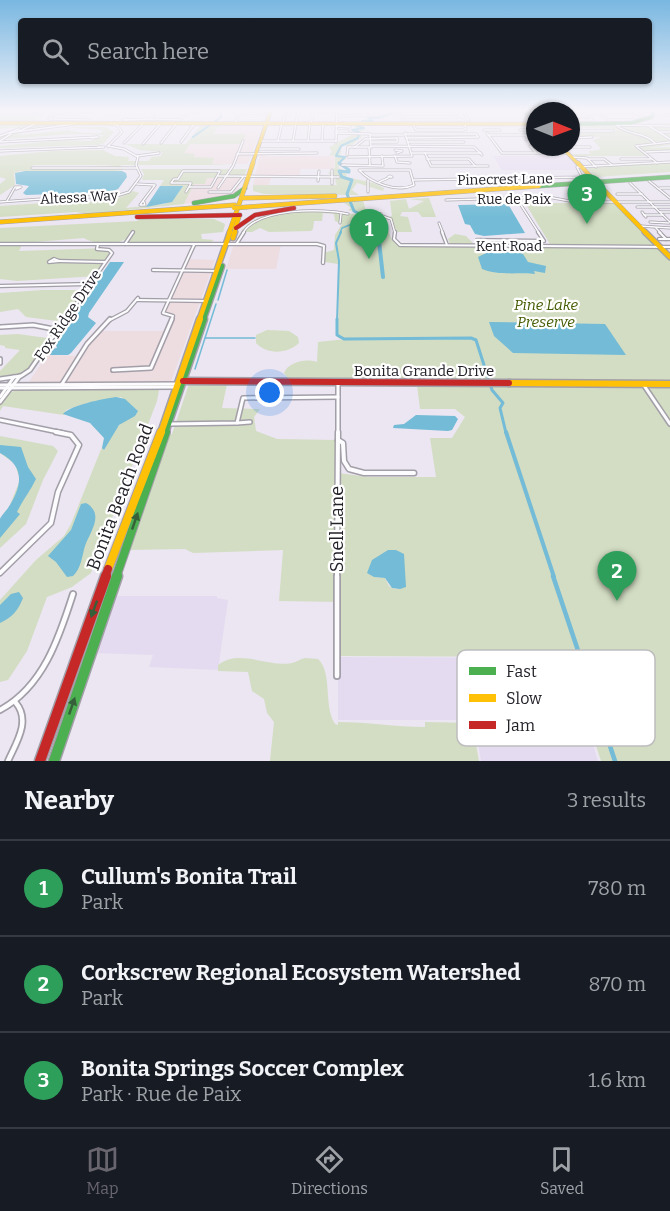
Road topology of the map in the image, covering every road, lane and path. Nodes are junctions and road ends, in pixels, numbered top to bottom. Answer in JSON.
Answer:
{"nodes":[{"id":1,"x":109,"y":146,"type":"edge"},
{"id":2,"x":241,"y":146,"type":"edge"},
{"id":3,"x":260,"y":146,"type":"edge"},
{"id":4,"x":495,"y":146,"type":"edge"},
{"id":5,"x":639,"y":146,"type":"edge"},
{"id":6,"x":98,"y":147,"type":"dead end"},
{"id":7,"x":355,"y":147,"type":"junction"},
{"id":8,"x":362,"y":147,"type":"junction"},
{"id":9,"x":370,"y":147,"type":"junction"},
{"id":10,"x":389,"y":147,"type":"junction"},
{"id":11,"x":409,"y":147,"type":"junction"},
{"id":12,"x":590,"y":147,"type":"dead end"},
{"id":13,"x":516,"y":148,"type":"dead end"},
{"id":14,"x":299,"y":149,"type":"dead end"},
{"id":15,"x":580,"y":150,"type":"edge"},
{"id":16,"x":395,"y":151,"type":"junction"},
{"id":17,"x":670,"y":151,"type":"edge"},
{"id":18,"x":0,"y":152,"type":"edge"},
{"id":19,"x":644,"y":152,"type":"junction"},
{"id":20,"x":258,"y":153,"type":"junction"},
{"id":21,"x":318,"y":153,"type":"dead end"},
{"id":22,"x":425,"y":153,"type":"junction"},
{"id":23,"x":520,"y":153,"type":"junction"},
{"id":24,"x":526,"y":153,"type":"edge"},
{"id":25,"x":153,"y":154,"type":"dead end"},
{"id":26,"x":238,"y":154,"type":"junction"},
{"id":27,"x":390,"y":154,"type":"junction"},
{"id":28,"x":342,"y":155,"type":"dead end"},
{"id":29,"x":363,"y":155,"type":"junction"},
{"id":30,"x":370,"y":155,"type":"junction"},
{"id":31,"x":410,"y":155,"type":"junction"},
{"id":32,"x":481,"y":155,"type":"junction"},
{"id":33,"x":137,"y":156,"type":"junction"},
{"id":34,"x":348,"y":156,"type":"junction"},
{"id":35,"x":355,"y":156,"type":"junction"},
{"id":36,"x":382,"y":156,"type":"junction"},
{"id":37,"x":573,"y":156,"type":"edge"},
{"id":38,"x":580,"y":156,"type":"edge"},
{"id":39,"x":427,"y":159,"type":"junction"},
{"id":40,"x":589,"y":159,"type":"junction"},
{"id":41,"x":621,"y":159,"type":"dead end"},
{"id":42,"x":653,"y":159,"type":"junction"},
{"id":43,"x":484,"y":161,"type":"dead end"},
{"id":44,"x":670,"y":162,"type":"edge"},
{"id":45,"x":658,"y":163,"type":"junction"},
{"id":46,"x":342,"y":165,"type":"dead end"},
{"id":47,"x":355,"y":165,"type":"junction"},
{"id":48,"x":370,"y":165,"type":"junction"},
{"id":49,"x":612,"y":165,"type":"dead end"},
{"id":50,"x":475,"y":166,"type":"junction"},
{"id":51,"x":488,"y":166,"type":"dead end"},
{"id":52,"x":137,"y":167,"type":"junction"},
{"id":53,"x":582,"y":167,"type":"junction"},
{"id":54,"x":597,"y":167,"type":"junction"},
{"id":55,"x":32,"y":168,"type":"dead end"},
{"id":56,"x":332,"y":170,"type":"dead end"},
{"id":57,"x":320,"y":171,"type":"dead end"},
{"id":58,"x":670,"y":176,"type":"edge"},
{"id":59,"x":218,"y":177,"type":"junction"},
{"id":60,"x":225,"y":177,"type":"junction"},
{"id":61,"x":248,"y":177,"type":"junction"},
{"id":62,"x":319,"y":177,"type":"junction"},
{"id":63,"x":332,"y":177,"type":"junction"},
{"id":64,"x":339,"y":177,"type":"dead end"},
{"id":65,"x":388,"y":178,"type":"dead end"},
{"id":66,"x":368,"y":180,"type":"junction"},
{"id":67,"x":412,"y":180,"type":"junction"},
{"id":68,"x":318,"y":181,"type":"dead end"},
{"id":69,"x":379,"y":182,"type":"junction"},
{"id":70,"x":649,"y":182,"type":"dead end"},
{"id":71,"x":630,"y":183,"type":"dead end"},
{"id":72,"x":332,"y":184,"type":"dead end"},
{"id":73,"x":137,"y":185,"type":"junction"},
{"id":74,"x":189,"y":187,"type":"junction"},
{"id":75,"x":218,"y":188,"type":"dead end"},
{"id":76,"x":658,"y":188,"type":"junction"},
{"id":77,"x":670,"y":188,"type":"edge"},
{"id":78,"x":16,"y":189,"type":"dead end"},
{"id":79,"x":186,"y":192,"type":"dead end"},
{"id":80,"x":209,"y":192,"type":"dead end"},
{"id":81,"x":617,"y":194,"type":"dead end"},
{"id":82,"x":642,"y":194,"type":"junction"},
{"id":83,"x":364,"y":196,"type":"junction"},
{"id":84,"x":670,"y":197,"type":"edge"},
{"id":85,"x":246,"y":198,"type":"junction"},
{"id":86,"x":342,"y":199,"type":"junction"},
{"id":87,"x":517,"y":199,"type":"junction"},
{"id":88,"x":7,"y":200,"type":"junction"},
{"id":89,"x":446,"y":200,"type":"dead end"},
{"id":90,"x":0,"y":201,"type":"edge"},
{"id":91,"x":144,"y":202,"type":"dead end"},
{"id":92,"x":617,"y":202,"type":"junction"},
{"id":93,"x":651,"y":202,"type":"junction"},
{"id":94,"x":668,"y":203,"type":"edge"},
{"id":95,"x":656,"y":207,"type":"junction"},
{"id":96,"x":670,"y":207,"type":"edge"},
{"id":97,"x":660,"y":212,"type":"junction"},
{"id":98,"x":670,"y":212,"type":"edge"},
{"id":99,"x":107,"y":214,"type":"junction"},
{"id":100,"x":237,"y":214,"type":"junction"},
{"id":101,"x":260,"y":214,"type":"junction"},
{"id":102,"x":341,"y":214,"type":"junction"},
{"id":103,"x":348,"y":214,"type":"dead end"},
{"id":104,"x":381,"y":214,"type":"dead end"},
{"id":105,"x":663,"y":215,"type":"junction"},
{"id":106,"x":645,"y":216,"type":"junction"},
{"id":107,"x":94,"y":218,"type":"junction"},
{"id":108,"x":0,"y":223,"type":"edge"},
{"id":109,"x":340,"y":223,"type":"dead end"},
{"id":110,"x":439,"y":223,"type":"dead end"},
{"id":111,"x":670,"y":223,"type":"edge"},
{"id":112,"x":640,"y":226,"type":"junction"},
{"id":113,"x":236,"y":228,"type":"junction"},
{"id":114,"x":670,"y":228,"type":"edge"},
{"id":115,"x":133,"y":232,"type":"dead end"},
{"id":116,"x":668,"y":239,"type":"edge"},
{"id":117,"x":477,"y":240,"type":"dead end"},
{"id":118,"x":660,"y":243,"type":"junction"},
{"id":119,"x":0,"y":244,"type":"edge"},
{"id":120,"x":98,"y":244,"type":"junction"},
{"id":121,"x":124,"y":244,"type":"junction"},
{"id":122,"x":195,"y":244,"type":"junction"},
{"id":123,"x":231,"y":244,"type":"junction"},
{"id":124,"x":447,"y":245,"type":"junction"},
{"id":125,"x":670,"y":246,"type":"edge"},
{"id":126,"x":670,"y":257,"type":"edge"},
{"id":127,"x":59,"y":261,"type":"dead end"},
{"id":128,"x":105,"y":262,"type":"junction"},
{"id":129,"x":323,"y":263,"type":"dead end"},
{"id":130,"x":153,"y":270,"type":"dead end"},
{"id":131,"x":183,"y":270,"type":"junction"},
{"id":132,"x":219,"y":270,"type":"junction"},
{"id":133,"x":88,"y":284,"type":"junction"},
{"id":134,"x":0,"y":286,"type":"edge"},
{"id":135,"x":168,"y":301,"type":"junction"},
{"id":136,"x":206,"y":301,"type":"junction"},
{"id":137,"x":4,"y":322,"type":"dead end"},
{"id":138,"x":0,"y":328,"type":"edge"},
{"id":139,"x":59,"y":330,"type":"junction"},
{"id":140,"x":114,"y":370,"type":"dead end"},
{"id":141,"x":20,"y":376,"type":"junction"},
{"id":142,"x":14,"y":377,"type":"junction"},
{"id":143,"x":0,"y":378,"type":"edge"},
{"id":144,"x":338,"y":382,"type":"junction"},
{"id":145,"x":180,"y":384,"type":"junction"},
{"id":146,"x":644,"y":384,"type":"junction"},
{"id":147,"x":670,"y":384,"type":"edge"},
{"id":148,"x":0,"y":386,"type":"edge"},
{"id":149,"x":10,"y":386,"type":"junction"},
{"id":150,"x":61,"y":386,"type":"junction"},
{"id":151,"x":338,"y":397,"type":"junction"},
{"id":152,"x":1,"y":399,"type":"edge"},
{"id":153,"x":0,"y":420,"type":"edge"},
{"id":154,"x":250,"y":422,"type":"dead end"},
{"id":155,"x":237,"y":423,"type":"junction"},
{"id":156,"x":169,"y":424,"type":"junction"},
{"id":157,"x":670,"y":424,"type":"edge"},
{"id":158,"x":338,"y":440,"type":"junction"},
{"id":159,"x":414,"y":473,"type":"dead end"},
{"id":160,"x":0,"y":573,"type":"edge"},
{"id":161,"x":73,"y":594,"type":"dead end"},
{"id":162,"x":337,"y":676,"type":"dead end"},
{"id":163,"x":16,"y":703,"type":"junction"},
{"id":164,"x":0,"y":710,"type":"edge"},
{"id":165,"x":8,"y":761,"type":"edge"},
{"id":166,"x":40,"y":761,"type":"edge"},
{"id":167,"x":54,"y":761,"type":"edge"}],
"edges":[{"from":1,"to":33,"type":"street"},
{"from":2,"to":26,"type":"street"},
{"from":3,"to":20,"type":"main road"},
{"from":4,"to":23,"type":"street"},
{"from":5,"to":19,"type":"street"},
{"from":6,"to":18,"type":"street"},
{"from":7,"to":8,"type":"street"},
{"from":7,"to":34,"type":"street"},
{"from":7,"to":35,"type":"street"},
{"from":8,"to":9,"type":"street"},
{"from":8,"to":29,"type":"street"},
{"from":9,"to":10,"type":"street"},
{"from":9,"to":30,"type":"street"},
{"from":10,"to":16,"type":"street"},
{"from":10,"to":27,"type":"street"},
{"from":11,"to":16,"type":"street"},
{"from":11,"to":31,"type":"street"},
{"from":11,"to":32,"type":"street"},
{"from":12,"to":15,"type":"street"},
{"from":13,"to":23,"type":"street"},
{"from":14,"to":20,"type":"street"},
{"from":16,"to":27,"type":"street"},
{"from":16,"to":31,"type":"street"},
{"from":16,"to":31,"type":"street"},
{"from":16,"to":31,"type":"street"},
{"from":16,"to":36,"type":"street"},
{"from":17,"to":19,"type":"street"},
{"from":19,"to":42,"type":"street"},
{"from":20,"to":21,"type":"street"},
{"from":20,"to":26,"type":"street"},
{"from":20,"to":61,"type":"main road"},
{"from":22,"to":31,"type":"street"},
{"from":22,"to":32,"type":"street"},
{"from":22,"to":39,"type":"street"},
{"from":23,"to":24,"type":"street"},
{"from":25,"to":33,"type":"street"},
{"from":26,"to":60,"type":"street"},
{"from":27,"to":30,"type":"street"},
{"from":28,"to":34,"type":"street"},
{"from":29,"to":30,"type":"street"},
{"from":29,"to":35,"type":"street"},
{"from":30,"to":35,"type":"street"},
{"from":30,"to":36,"type":"street"},
{"from":30,"to":48,"type":"street"},
{"from":32,"to":43,"type":"street"},
{"from":33,"to":52,"type":"street","name":"Altessa Way"},
{"from":34,"to":35,"type":"street"},
{"from":35,"to":47,"type":"street"},
{"from":36,"to":48,"type":"street"},
{"from":37,"to":53,"type":"main road"},
{"from":38,"to":40,"type":"street"},
{"from":39,"to":50,"type":"street"},
{"from":39,"to":50,"type":"street"},
{"from":40,"to":49,"type":"street"},
{"from":40,"to":54,"type":"street"},
{"from":41,"to":42,"type":"street"},
{"from":42,"to":45,"type":"street"},
{"from":44,"to":45,"type":"street"},
{"from":45,"to":54,"type":"street"},
{"from":46,"to":47,"type":"street"},
{"from":47,"to":48,"type":"street"},
{"from":50,"to":51,"type":"street"},
{"from":52,"to":55,"type":"street"},
{"from":52,"to":73,"type":"street","name":"Altessa Way"},
{"from":53,"to":54,"type":"street"},
{"from":53,"to":67,"type":"street","name":"Pinecrest Lane"},
{"from":53,"to":92,"type":"main road","bridge":true},
{"from":56,"to":63,"type":"street"},
{"from":57,"to":62,"type":"street"},
{"from":58,"to":83,"type":"main road"},
{"from":59,"to":60,"type":"street"},
{"from":59,"to":74,"type":"street"},
{"from":59,"to":74,"type":"street"},
{"from":60,"to":61,"type":"street"},
{"from":60,"to":61,"type":"street"},
{"from":60,"to":75,"type":"street"},
{"from":61,"to":62,"type":"street"},
{"from":61,"to":80,"type":"street"},
{"from":61,"to":85,"type":"main road"},
{"from":62,"to":63,"type":"street"},
{"from":62,"to":68,"type":"street"},
{"from":63,"to":64,"type":"street"},
{"from":63,"to":72,"type":"street"},
{"from":65,"to":69,"type":"street"},
{"from":66,"to":67,"type":"street"},
{"from":66,"to":69,"type":"street","name":"Pinecrest Lane"},
{"from":66,"to":83,"type":"street"},
{"from":67,"to":69,"type":"street","name":"Pinecrest Lane"},
{"from":70,"to":76,"type":"street"},
{"from":71,"to":82,"type":"street"},
{"from":73,"to":88,"type":"street","name":"Altessa Way"},
{"from":73,"to":91,"type":"street"},
{"from":74,"to":79,"type":"street"},
{"from":76,"to":77,"type":"street"},
{"from":76,"to":84,"type":"street"},
{"from":78,"to":88,"type":"street"},
{"from":81,"to":82,"type":"street"},
{"from":82,"to":93,"type":"street"},
{"from":83,"to":86,"type":"main road"},
{"from":85,"to":86,"type":"main road"},
{"from":85,"to":86,"type":"main road"},
{"from":85,"to":99,"type":"main road"},
{"from":85,"to":100,"type":"main road","bridge":true},
{"from":86,"to":101,"type":"main road"},
{"from":87,"to":89,"type":"street","name":"Rue de Paix"},
{"from":87,"to":92,"type":"street","name":"Rue de Paix"},
{"from":87,"to":117,"type":"street"},
{"from":88,"to":90,"type":"street","name":"Altessa Way"},
{"from":92,"to":93,"type":"street","name":"Rue de Paix"},
{"from":92,"to":112,"type":"main road"},
{"from":93,"to":94,"type":"street","name":"Rue de Paix"},
{"from":93,"to":95,"type":"street"},
{"from":94,"to":96,"type":"street"},
{"from":95,"to":96,"type":"street"},
{"from":95,"to":97,"type":"street"},
{"from":95,"to":106,"type":"street"},
{"from":97,"to":98,"type":"street"},
{"from":97,"to":105,"type":"street"},
{"from":99,"to":100,"type":"main road"},
{"from":99,"to":108,"type":"main road"},
{"from":100,"to":101,"type":"main road"},
{"from":100,"to":107,"type":"main road"},
{"from":100,"to":107,"type":"main road"},
{"from":100,"to":113,"type":"main road"},
{"from":100,"to":123,"type":"main road"},
{"from":101,"to":113,"type":"main road"},
{"from":102,"to":103,"type":"street"},
{"from":102,"to":109,"type":"street"},
{"from":102,"to":123,"type":"street"},
{"from":104,"to":124,"type":"street","name":"Kent Road"},
{"from":105,"to":106,"type":"street"},
{"from":105,"to":111,"type":"street"},
{"from":106,"to":111,"type":"street"},
{"from":106,"to":112,"type":"street"},
{"from":106,"to":114,"type":"street"},
{"from":106,"to":116,"type":"street"},
{"from":107,"to":108,"type":"main road"},
{"from":110,"to":124,"type":"street"},
{"from":112,"to":118,"type":"main road"},
{"from":113,"to":123,"type":"main road"},
{"from":115,"to":121,"type":"street"},
{"from":116,"to":118,"type":"street"},
{"from":118,"to":124,"type":"street","name":"Kent Road"},
{"from":118,"to":125,"type":"street"},
{"from":118,"to":126,"type":"main road"},
{"from":119,"to":120,"type":"street"},
{"from":120,"to":121,"type":"street"},
{"from":120,"to":128,"type":"street","name":"Fox Ridge Drive"},
{"from":121,"to":122,"type":"street"},
{"from":122,"to":123,"type":"street"},
{"from":122,"to":131,"type":"street"},
{"from":123,"to":129,"type":"street"},
{"from":123,"to":132,"type":"main road","name":"Bonita Beach Road"},
{"from":127,"to":128,"type":"street"},
{"from":128,"to":133,"type":"street","name":"Fox Ridge Drive"},
{"from":130,"to":131,"type":"street"},
{"from":131,"to":132,"type":"street"},
{"from":131,"to":135,"type":"street"},
{"from":132,"to":136,"type":"main road","name":"Bonita Beach Road"},
{"from":133,"to":134,"type":"street"},
{"from":133,"to":139,"type":"street","name":"Fox Ridge Drive"},
{"from":135,"to":136,"type":"street"},
{"from":135,"to":140,"type":"street"},
{"from":135,"to":150,"type":"street"},
{"from":136,"to":145,"type":"main road","name":"Bonita Beach Road"},
{"from":137,"to":138,"type":"street"},
{"from":138,"to":139,"type":"street"},
{"from":139,"to":141,"type":"street","name":"Fox Ridge Drive"},
{"from":141,"to":142,"type":"street"},
{"from":141,"to":149,"type":"street","name":"Fox Ridge Drive"},
{"from":142,"to":143,"type":"street"},
{"from":142,"to":149,"type":"street"},
{"from":144,"to":145,"type":"main road","name":"Bonita Grande Drive"},
{"from":144,"to":146,"type":"main road","name":"Bonita Grande Drive"},
{"from":144,"to":151,"type":"street","name":"Snell Lane"},
{"from":145,"to":150,"type":"street","name":"Bonita Grande Drive"},
{"from":145,"to":156,"type":"main road","name":"Bonita Beach Road"},
{"from":145,"to":166,"type":"main road","name":"Bonita Beach Road","one_way":true},
{"from":146,"to":147,"type":"main road","name":"Bonita Grande Drive"},
{"from":146,"to":157,"type":"street"},
{"from":148,"to":149,"type":"street","name":"Bonita Grande Drive"},
{"from":149,"to":150,"type":"street","name":"Bonita Grande Drive"},
{"from":149,"to":152,"type":"street"},
{"from":151,"to":155,"type":"street"},
{"from":151,"to":158,"type":"street","name":"Snell Lane"},
{"from":153,"to":160,"type":"street"},
{"from":154,"to":155,"type":"street"},
{"from":155,"to":156,"type":"street"},
{"from":167,"to":156,"type":"main road","name":"Bonita Beach Road","one_way":true},
{"from":158,"to":159,"type":"street"},
{"from":158,"to":162,"type":"street","name":"Snell Lane"},
{"from":161,"to":163,"type":"street"},
{"from":163,"to":164,"type":"street"},
{"from":163,"to":165,"type":"street"}]}
